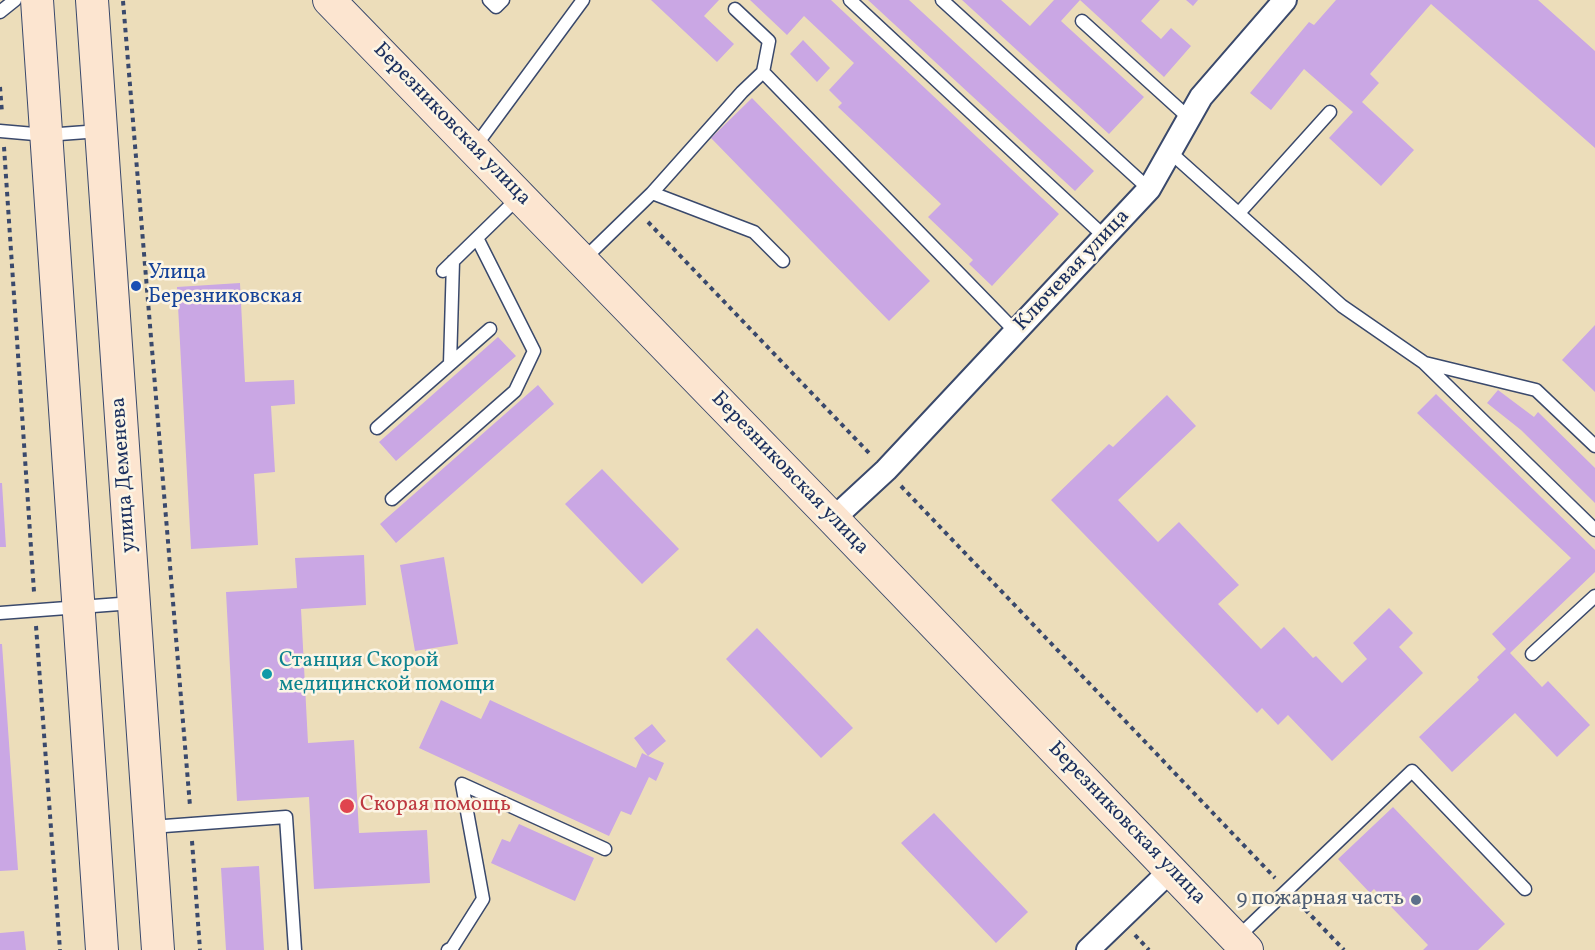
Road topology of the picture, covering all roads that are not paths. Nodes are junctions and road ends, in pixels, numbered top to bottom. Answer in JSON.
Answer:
{"nodes":[{"id":1,"x":15,"y":0,"type":"edge"},
{"id":2,"x":37,"y":0,"type":"edge"},
{"id":3,"x":92,"y":0,"type":"edge"},
{"id":4,"x":331,"y":0,"type":"edge"},
{"id":5,"x":489,"y":0,"type":"edge"},
{"id":6,"x":503,"y":0,"type":"edge"},
{"id":7,"x":583,"y":0,"type":"edge"},
{"id":8,"x":850,"y":0,"type":"edge"},
{"id":9,"x":942,"y":0,"type":"edge"},
{"id":10,"x":1285,"y":0,"type":"edge"},
{"id":11,"x":735,"y":9,"type":"dead end"},
{"id":12,"x":0,"y":12,"type":"edge"},
{"id":13,"x":1082,"y":21,"type":"dead end"},
{"id":14,"x":763,"y":72,"type":"junction"},
{"id":15,"x":1330,"y":112,"type":"dead end"},
{"id":16,"x":1189,"y":118,"type":"junction"},
{"id":17,"x":2,"y":131,"type":"edge"},
{"id":18,"x":101,"y":131,"type":"junction"},
{"id":19,"x":46,"y":135,"type":"junction"},
{"id":20,"x":474,"y":148,"type":"junction"},
{"id":21,"x":1170,"y":152,"type":"junction"},
{"id":22,"x":1149,"y":189,"type":"junction"},
{"id":23,"x":652,"y":193,"type":"junction"},
{"id":24,"x":520,"y":196,"type":"junction"},
{"id":25,"x":1239,"y":213,"type":"junction"},
{"id":26,"x":1105,"y":237,"type":"junction"},
{"id":27,"x":477,"y":238,"type":"junction"},
{"id":28,"x":453,"y":261,"type":"junction"},
{"id":29,"x":583,"y":261,"type":"junction"},
{"id":30,"x":783,"y":261,"type":"dead end"},
{"id":31,"x":443,"y":271,"type":"dead end"},
{"id":32,"x":490,"y":329,"type":"dead end"},
{"id":33,"x":1016,"y":332,"type":"junction"},
{"id":34,"x":1424,"y":362,"type":"junction"},
{"id":35,"x":450,"y":364,"type":"junction"},
{"id":36,"x":377,"y":428,"type":"dead end"},
{"id":37,"x":1595,"y":446,"type":"edge"},
{"id":38,"x":392,"y":499,"type":"dead end"},
{"id":39,"x":833,"y":519,"type":"junction"},
{"id":40,"x":1595,"y":530,"type":"edge"},
{"id":41,"x":1595,"y":596,"type":"edge"},
{"id":42,"x":134,"y":603,"type":"junction"},
{"id":43,"x":79,"y":607,"type":"junction"},
{"id":44,"x":0,"y":613,"type":"edge"},
{"id":45,"x":1532,"y":654,"type":"dead end"},
{"id":46,"x":150,"y":827,"type":"junction"},
{"id":47,"x":605,"y":849,"type":"dead end"},
{"id":48,"x":1171,"y":870,"type":"junction"},
{"id":49,"x":1525,"y":889,"type":"dead end"},
{"id":50,"x":1241,"y":944,"type":"edge"},
{"id":51,"x":102,"y":950,"type":"edge"},
{"id":52,"x":158,"y":950,"type":"edge"},
{"id":53,"x":295,"y":950,"type":"edge"},
{"id":54,"x":448,"y":950,"type":"edge"},
{"id":55,"x":1088,"y":950,"type":"edge"}],
"edges":[{"from":1,"to":12,"type":"lane"},
{"from":2,"to":19,"type":"main road"},
{"from":3,"to":18,"type":"main road","name":"улица Деменева"},
{"from":4,"to":20,"type":"main road","name":"Березниковская улица"},
{"from":5,"to":6,"type":"lane"},
{"from":7,"to":20,"type":"lane"},
{"from":8,"to":26,"type":"lane"},
{"from":9,"to":22,"type":"lane"},
{"from":10,"to":16,"type":"street","name":"Ключевая улица"},
{"from":11,"to":14,"type":"lane"},
{"from":13,"to":16,"type":"lane"},
{"from":14,"to":23,"type":"lane"},
{"from":14,"to":33,"type":"lane"},
{"from":15,"to":25,"type":"lane"},
{"from":16,"to":21,"type":"street","name":"Ключевая улица"},
{"from":17,"to":19,"type":"lane"},
{"from":18,"to":19,"type":"lane"},
{"from":18,"to":42,"type":"main road","name":"улица Деменева"},
{"from":19,"to":43,"type":"main road"},
{"from":20,"to":24,"type":"main road","name":"Березниковская улица"},
{"from":21,"to":22,"type":"street","name":"Ключевая улица"},
{"from":21,"to":25,"type":"lane"},
{"from":22,"to":26,"type":"street","name":"Ключевая улица"},
{"from":23,"to":29,"type":"lane"},
{"from":23,"to":30,"type":"lane"},
{"from":24,"to":27,"type":"lane"},
{"from":24,"to":29,"type":"main road","name":"Березниковская улица"},
{"from":25,"to":34,"type":"lane"},
{"from":26,"to":33,"type":"street","name":"Ключевая улица"},
{"from":27,"to":28,"type":"lane"},
{"from":27,"to":38,"type":"lane"},
{"from":28,"to":31,"type":"lane"},
{"from":28,"to":35,"type":"lane"},
{"from":29,"to":39,"type":"main road","name":"Березниковская улица"},
{"from":32,"to":35,"type":"lane"},
{"from":33,"to":39,"type":"street","name":"Ключевая улица"},
{"from":34,"to":37,"type":"lane"},
{"from":34,"to":40,"type":"lane"},
{"from":35,"to":36,"type":"lane"},
{"from":39,"to":48,"type":"main road","name":"Березниковская улица"},
{"from":41,"to":45,"type":"lane"},
{"from":42,"to":43,"type":"lane"},
{"from":42,"to":46,"type":"main road","name":"улица Деменева"},
{"from":43,"to":44,"type":"lane"},
{"from":43,"to":51,"type":"main road"},
{"from":46,"to":52,"type":"main road","name":"улица Деменева"},
{"from":46,"to":53,"type":"lane"},
{"from":47,"to":54,"type":"lane"},
{"from":48,"to":50,"type":"main road","name":"Березниковская улица"},
{"from":48,"to":55,"type":"street"},
{"from":49,"to":50,"type":"lane"}]}
